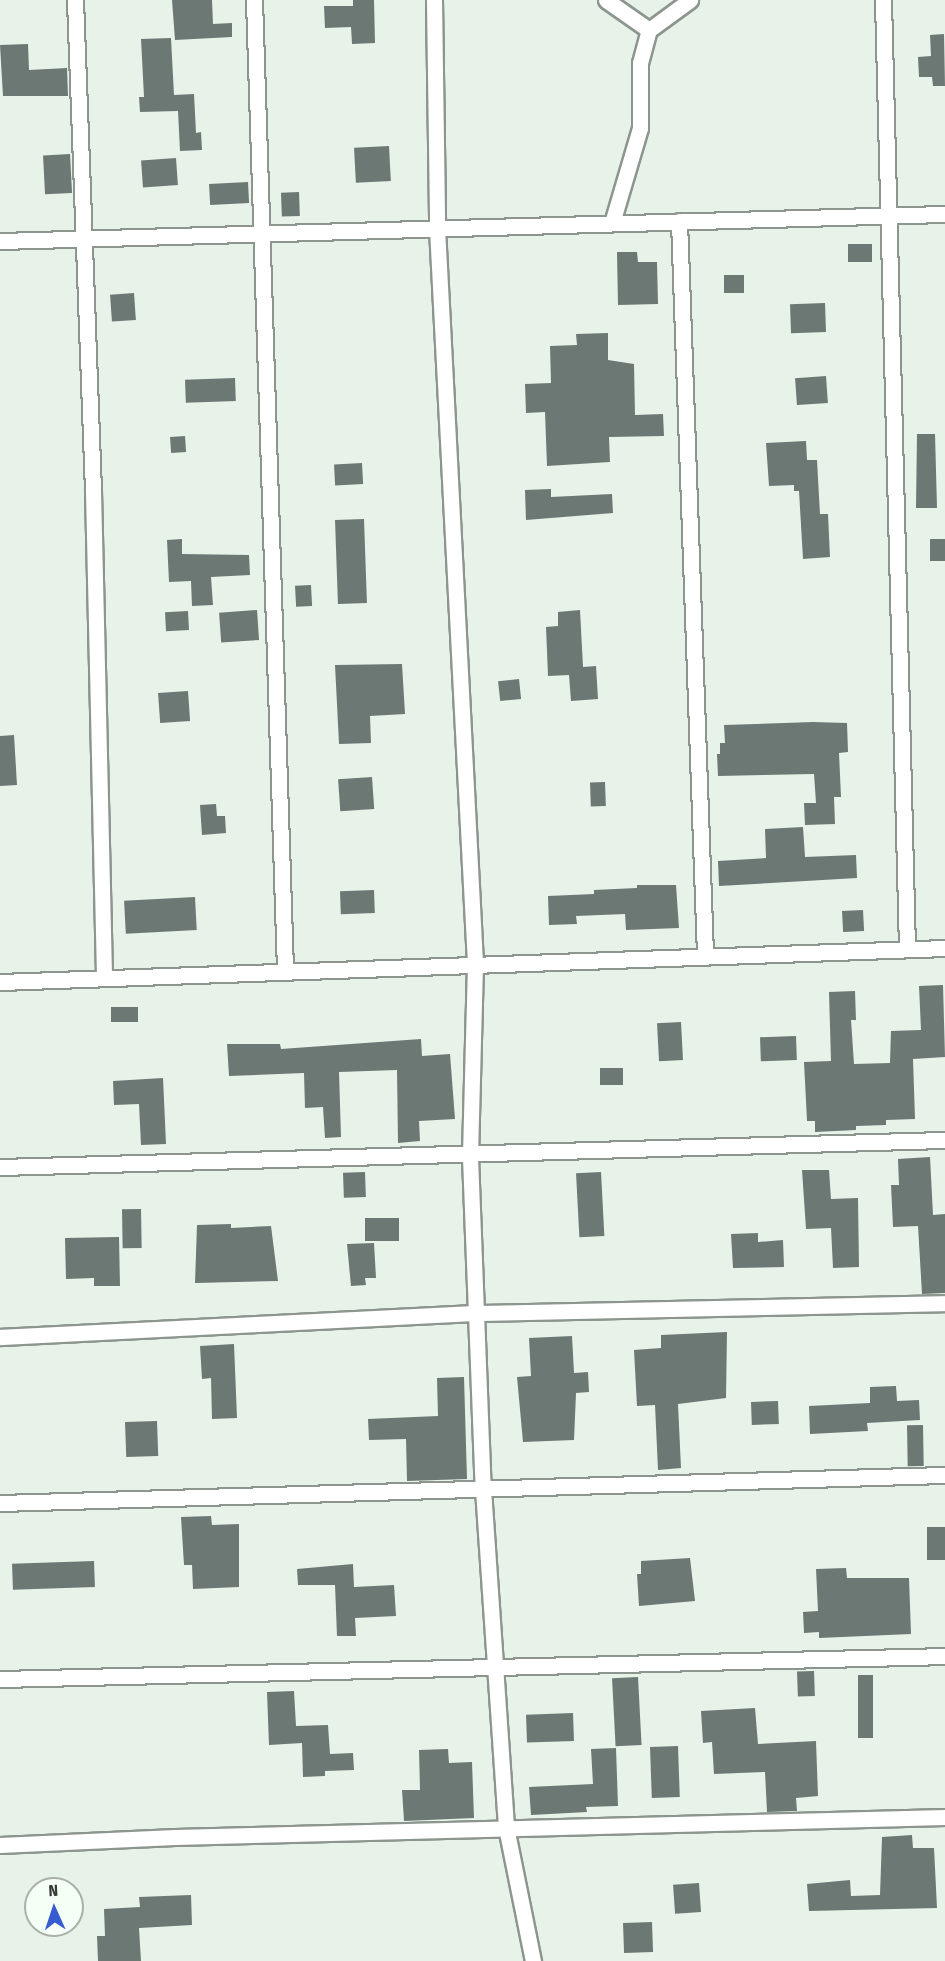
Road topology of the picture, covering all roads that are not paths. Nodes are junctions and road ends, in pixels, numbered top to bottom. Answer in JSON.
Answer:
{"nodes":[{"id":1,"x":75,"y":0,"type":"edge"},
{"id":2,"x":254,"y":0,"type":"edge"},
{"id":3,"x":434,"y":0,"type":"edge"},
{"id":4,"x":606,"y":0,"type":"edge"},
{"id":5,"x":690,"y":0,"type":"edge"},
{"id":6,"x":882,"y":0,"type":"edge"},
{"id":7,"x":649,"y":30,"type":"junction"},
{"id":8,"x":945,"y":214,"type":"edge"},
{"id":9,"x":888,"y":215,"type":"junction"},
{"id":10,"x":679,"y":221,"type":"junction"},
{"id":11,"x":612,"y":223,"type":"junction"},
{"id":12,"x":437,"y":228,"type":"junction"},
{"id":13,"x":263,"y":233,"type":"junction"},
{"id":14,"x":85,"y":238,"type":"junction"},
{"id":15,"x":0,"y":241,"type":"edge"},
{"id":16,"x":945,"y":948,"type":"edge"},
{"id":17,"x":907,"y":949,"type":"junction"},
{"id":18,"x":705,"y":956,"type":"junction"},
{"id":19,"x":474,"y":964,"type":"junction"},
{"id":20,"x":285,"y":971,"type":"junction"},
{"id":21,"x":104,"y":978,"type":"junction"},
{"id":22,"x":0,"y":982,"type":"edge"},
{"id":23,"x":945,"y":1140,"type":"edge"},
{"id":24,"x":470,"y":1157,"type":"junction"},
{"id":25,"x":0,"y":1167,"type":"edge"},
{"id":26,"x":945,"y":1303,"type":"edge"},
{"id":27,"x":476,"y":1312,"type":"junction"},
{"id":28,"x":0,"y":1337,"type":"edge"},
{"id":29,"x":945,"y":1475,"type":"edge"},
{"id":30,"x":483,"y":1489,"type":"junction"},
{"id":31,"x":0,"y":1503,"type":"edge"},
{"id":32,"x":945,"y":1656,"type":"edge"},
{"id":33,"x":497,"y":1669,"type":"junction"},
{"id":34,"x":0,"y":1678,"type":"edge"},
{"id":35,"x":945,"y":1817,"type":"edge"},
{"id":36,"x":506,"y":1827,"type":"junction"},
{"id":37,"x":0,"y":1845,"type":"edge"},
{"id":38,"x":533,"y":1961,"type":"edge"}],
"edges":[{"from":1,"to":14,"type":"street"},
{"from":2,"to":13,"type":"street"},
{"from":3,"to":12,"type":"street"},
{"from":4,"to":7,"type":"street"},
{"from":5,"to":7,"type":"street"},
{"from":6,"to":9,"type":"street"},
{"from":7,"to":11,"type":"street"},
{"from":8,"to":9,"type":"street"},
{"from":9,"to":10,"type":"street"},
{"from":9,"to":17,"type":"street"},
{"from":10,"to":11,"type":"street"},
{"from":10,"to":18,"type":"street"},
{"from":11,"to":12,"type":"street"},
{"from":12,"to":13,"type":"street"},
{"from":12,"to":19,"type":"street"},
{"from":13,"to":14,"type":"street"},
{"from":13,"to":20,"type":"street"},
{"from":14,"to":15,"type":"street"},
{"from":14,"to":21,"type":"street"},
{"from":16,"to":17,"type":"street"},
{"from":17,"to":18,"type":"street"},
{"from":18,"to":19,"type":"street"},
{"from":19,"to":20,"type":"street"},
{"from":19,"to":24,"type":"street"},
{"from":20,"to":21,"type":"street"},
{"from":21,"to":22,"type":"street"},
{"from":23,"to":24,"type":"street"},
{"from":24,"to":25,"type":"street"},
{"from":24,"to":27,"type":"street"},
{"from":26,"to":27,"type":"street"},
{"from":27,"to":28,"type":"street"},
{"from":27,"to":30,"type":"street"},
{"from":29,"to":30,"type":"street"},
{"from":30,"to":31,"type":"street"},
{"from":30,"to":33,"type":"street"},
{"from":32,"to":33,"type":"street"},
{"from":33,"to":34,"type":"street"},
{"from":33,"to":36,"type":"street"},
{"from":35,"to":36,"type":"street"},
{"from":36,"to":37,"type":"street"},
{"from":36,"to":38,"type":"street"}]}
